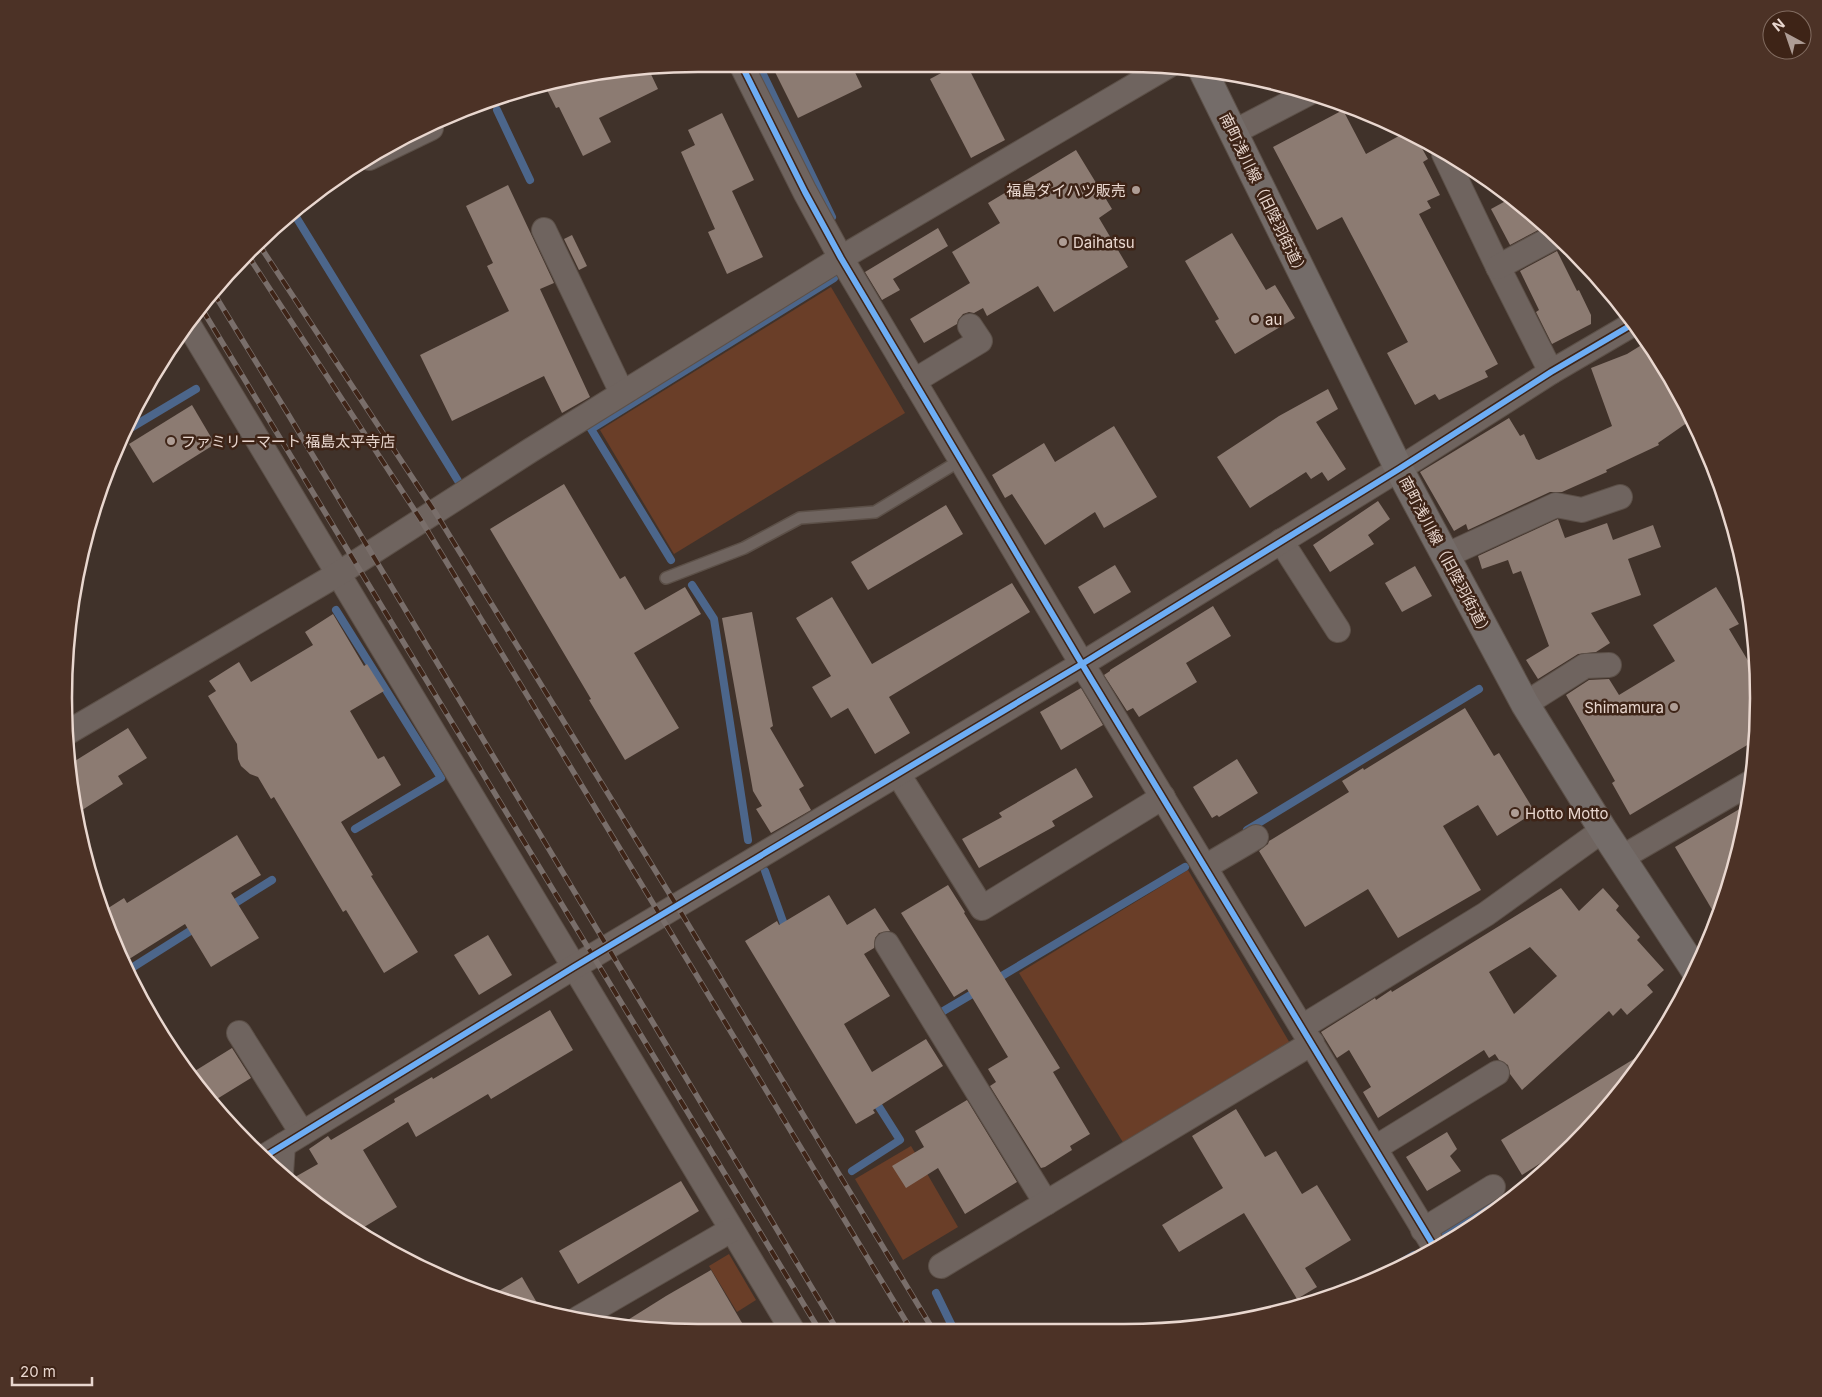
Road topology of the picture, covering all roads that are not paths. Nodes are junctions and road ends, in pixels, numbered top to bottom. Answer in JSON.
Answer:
{"nodes":[{"id":1,"x":744,"y":73,"type":"edge"},
{"id":2,"x":1155,"y":74,"type":"edge"},
{"id":3,"x":1207,"y":78,"type":"edge"},
{"id":4,"x":1299,"y":98,"type":"edge"},
{"id":5,"x":1234,"y":132,"type":"junction"},
{"id":6,"x":1449,"y":164,"type":"edge"},
{"id":7,"x":544,"y":230,"type":"dead end"},
{"id":8,"x":1549,"y":240,"type":"edge"},
{"id":9,"x":841,"y":258,"type":"junction"},
{"id":10,"x":1498,"y":267,"type":"junction"},
{"id":11,"x":970,"y":326,"type":"dead end"},
{"id":12,"x":1627,"y":327,"type":"edge"},
{"id":13,"x":192,"y":331,"type":"edge"},
{"id":14,"x":1551,"y":372,"type":"junction"},
{"id":15,"x":914,"y":381,"type":"junction"},
{"id":16,"x":622,"y":393,"type":"junction"},
{"id":17,"x":961,"y":460,"type":"junction"},
{"id":18,"x":1399,"y":469,"type":"junction"},
{"id":19,"x":1620,"y":497,"type":"dead end"},
{"id":20,"x":1281,"y":541,"type":"junction"},
{"id":21,"x":1446,"y":556,"type":"junction"},
{"id":22,"x":338,"y":574,"type":"junction"},
{"id":23,"x":666,"y":578,"type":"dead end"},
{"id":24,"x":1338,"y":630,"type":"dead end"},
{"id":25,"x":1082,"y":664,"type":"junction"},
{"id":26,"x":1609,"y":665,"type":"dead end"},
{"id":27,"x":1525,"y":704,"type":"junction"},
{"id":28,"x":74,"y":730,"type":"edge"},
{"id":29,"x":898,"y":774,"type":"junction"},
{"id":30,"x":1743,"y":787,"type":"edge"},
{"id":31,"x":1163,"y":798,"type":"junction"},
{"id":32,"x":1603,"y":830,"type":"junction"},
{"id":33,"x":1256,"y":837,"type":"dead end"},
{"id":34,"x":1621,"y":858,"type":"junction"},
{"id":35,"x":1205,"y":867,"type":"junction"},
{"id":36,"x":887,"y":944,"type":"dead end"},
{"id":37,"x":1690,"y":963,"type":"edge"},
{"id":38,"x":574,"y":967,"type":"junction"},
{"id":39,"x":239,"y":1033,"type":"dead end"},
{"id":40,"x":1307,"y":1035,"type":"junction"},
{"id":41,"x":1497,"y":1073,"type":"dead end"},
{"id":42,"x":293,"y":1139,"type":"junction"},
{"id":43,"x":1375,"y":1148,"type":"junction"},
{"id":44,"x":269,"y":1153,"type":"edge"},
{"id":45,"x":283,"y":1166,"type":"edge"},
{"id":46,"x":1493,"y":1187,"type":"dead end"},
{"id":47,"x":1046,"y":1203,"type":"junction"},
{"id":48,"x":731,"y":1230,"type":"junction"},
{"id":49,"x":1429,"y":1239,"type":"edge"},
{"id":50,"x":941,"y":1266,"type":"dead end"},
{"id":51,"x":586,"y":1314,"type":"edge"},
{"id":52,"x":788,"y":1324,"type":"edge"}],
"edges":[{"from":1,"to":9,"type":"street"},
{"from":2,"to":9,"type":"street"},
{"from":3,"to":5,"type":"street","name":"南町浅川線（旧陸羽街道）"},
{"from":4,"to":5,"type":"street"},
{"from":5,"to":18,"type":"street","name":"南町浅川線（旧陸羽街道）"},
{"from":6,"to":10,"type":"street"},
{"from":7,"to":16,"type":"street"},
{"from":8,"to":10,"type":"street"},
{"from":9,"to":15,"type":"street"},
{"from":9,"to":16,"type":"street"},
{"from":10,"to":14,"type":"street"},
{"from":11,"to":15,"type":"street"},
{"from":12,"to":14,"type":"street"},
{"from":13,"to":22,"type":"street"},
{"from":14,"to":18,"type":"street"},
{"from":15,"to":17,"type":"street"},
{"from":16,"to":22,"type":"street"},
{"from":17,"to":23,"type":"lane"},
{"from":17,"to":25,"type":"street"},
{"from":18,"to":20,"type":"street"},
{"from":18,"to":21,"type":"street","name":"南町浅川線（旧陸羽街道）"},
{"from":19,"to":21,"type":"street"},
{"from":20,"to":24,"type":"street"},
{"from":20,"to":25,"type":"street"},
{"from":21,"to":27,"type":"street","name":"南町浅川線（旧陸羽街道）"},
{"from":22,"to":28,"type":"street"},
{"from":22,"to":38,"type":"street"},
{"from":25,"to":29,"type":"street"},
{"from":25,"to":31,"type":"street"},
{"from":26,"to":27,"type":"street"},
{"from":27,"to":32,"type":"street","name":"南町浅川線（旧陸羽街道）"},
{"from":29,"to":31,"type":"street"},
{"from":29,"to":38,"type":"street"},
{"from":30,"to":34,"type":"street"},
{"from":31,"to":35,"type":"street"},
{"from":32,"to":34,"type":"street","name":"南町浅川線（旧陸羽街道）"},
{"from":32,"to":40,"type":"street"},
{"from":33,"to":35,"type":"street"},
{"from":34,"to":37,"type":"street","name":"南町浅川線（旧陸羽街道）"},
{"from":35,"to":40,"type":"street"},
{"from":36,"to":47,"type":"street"},
{"from":38,"to":42,"type":"street"},
{"from":38,"to":48,"type":"street"},
{"from":39,"to":42,"type":"street"},
{"from":40,"to":43,"type":"street"},
{"from":40,"to":47,"type":"street"},
{"from":41,"to":43,"type":"street"},
{"from":42,"to":44,"type":"street"},
{"from":42,"to":45,"type":"street"},
{"from":43,"to":49,"type":"street"},
{"from":46,"to":49,"type":"street"},
{"from":47,"to":50,"type":"street"},
{"from":48,"to":51,"type":"street"},
{"from":48,"to":52,"type":"street"}]}
